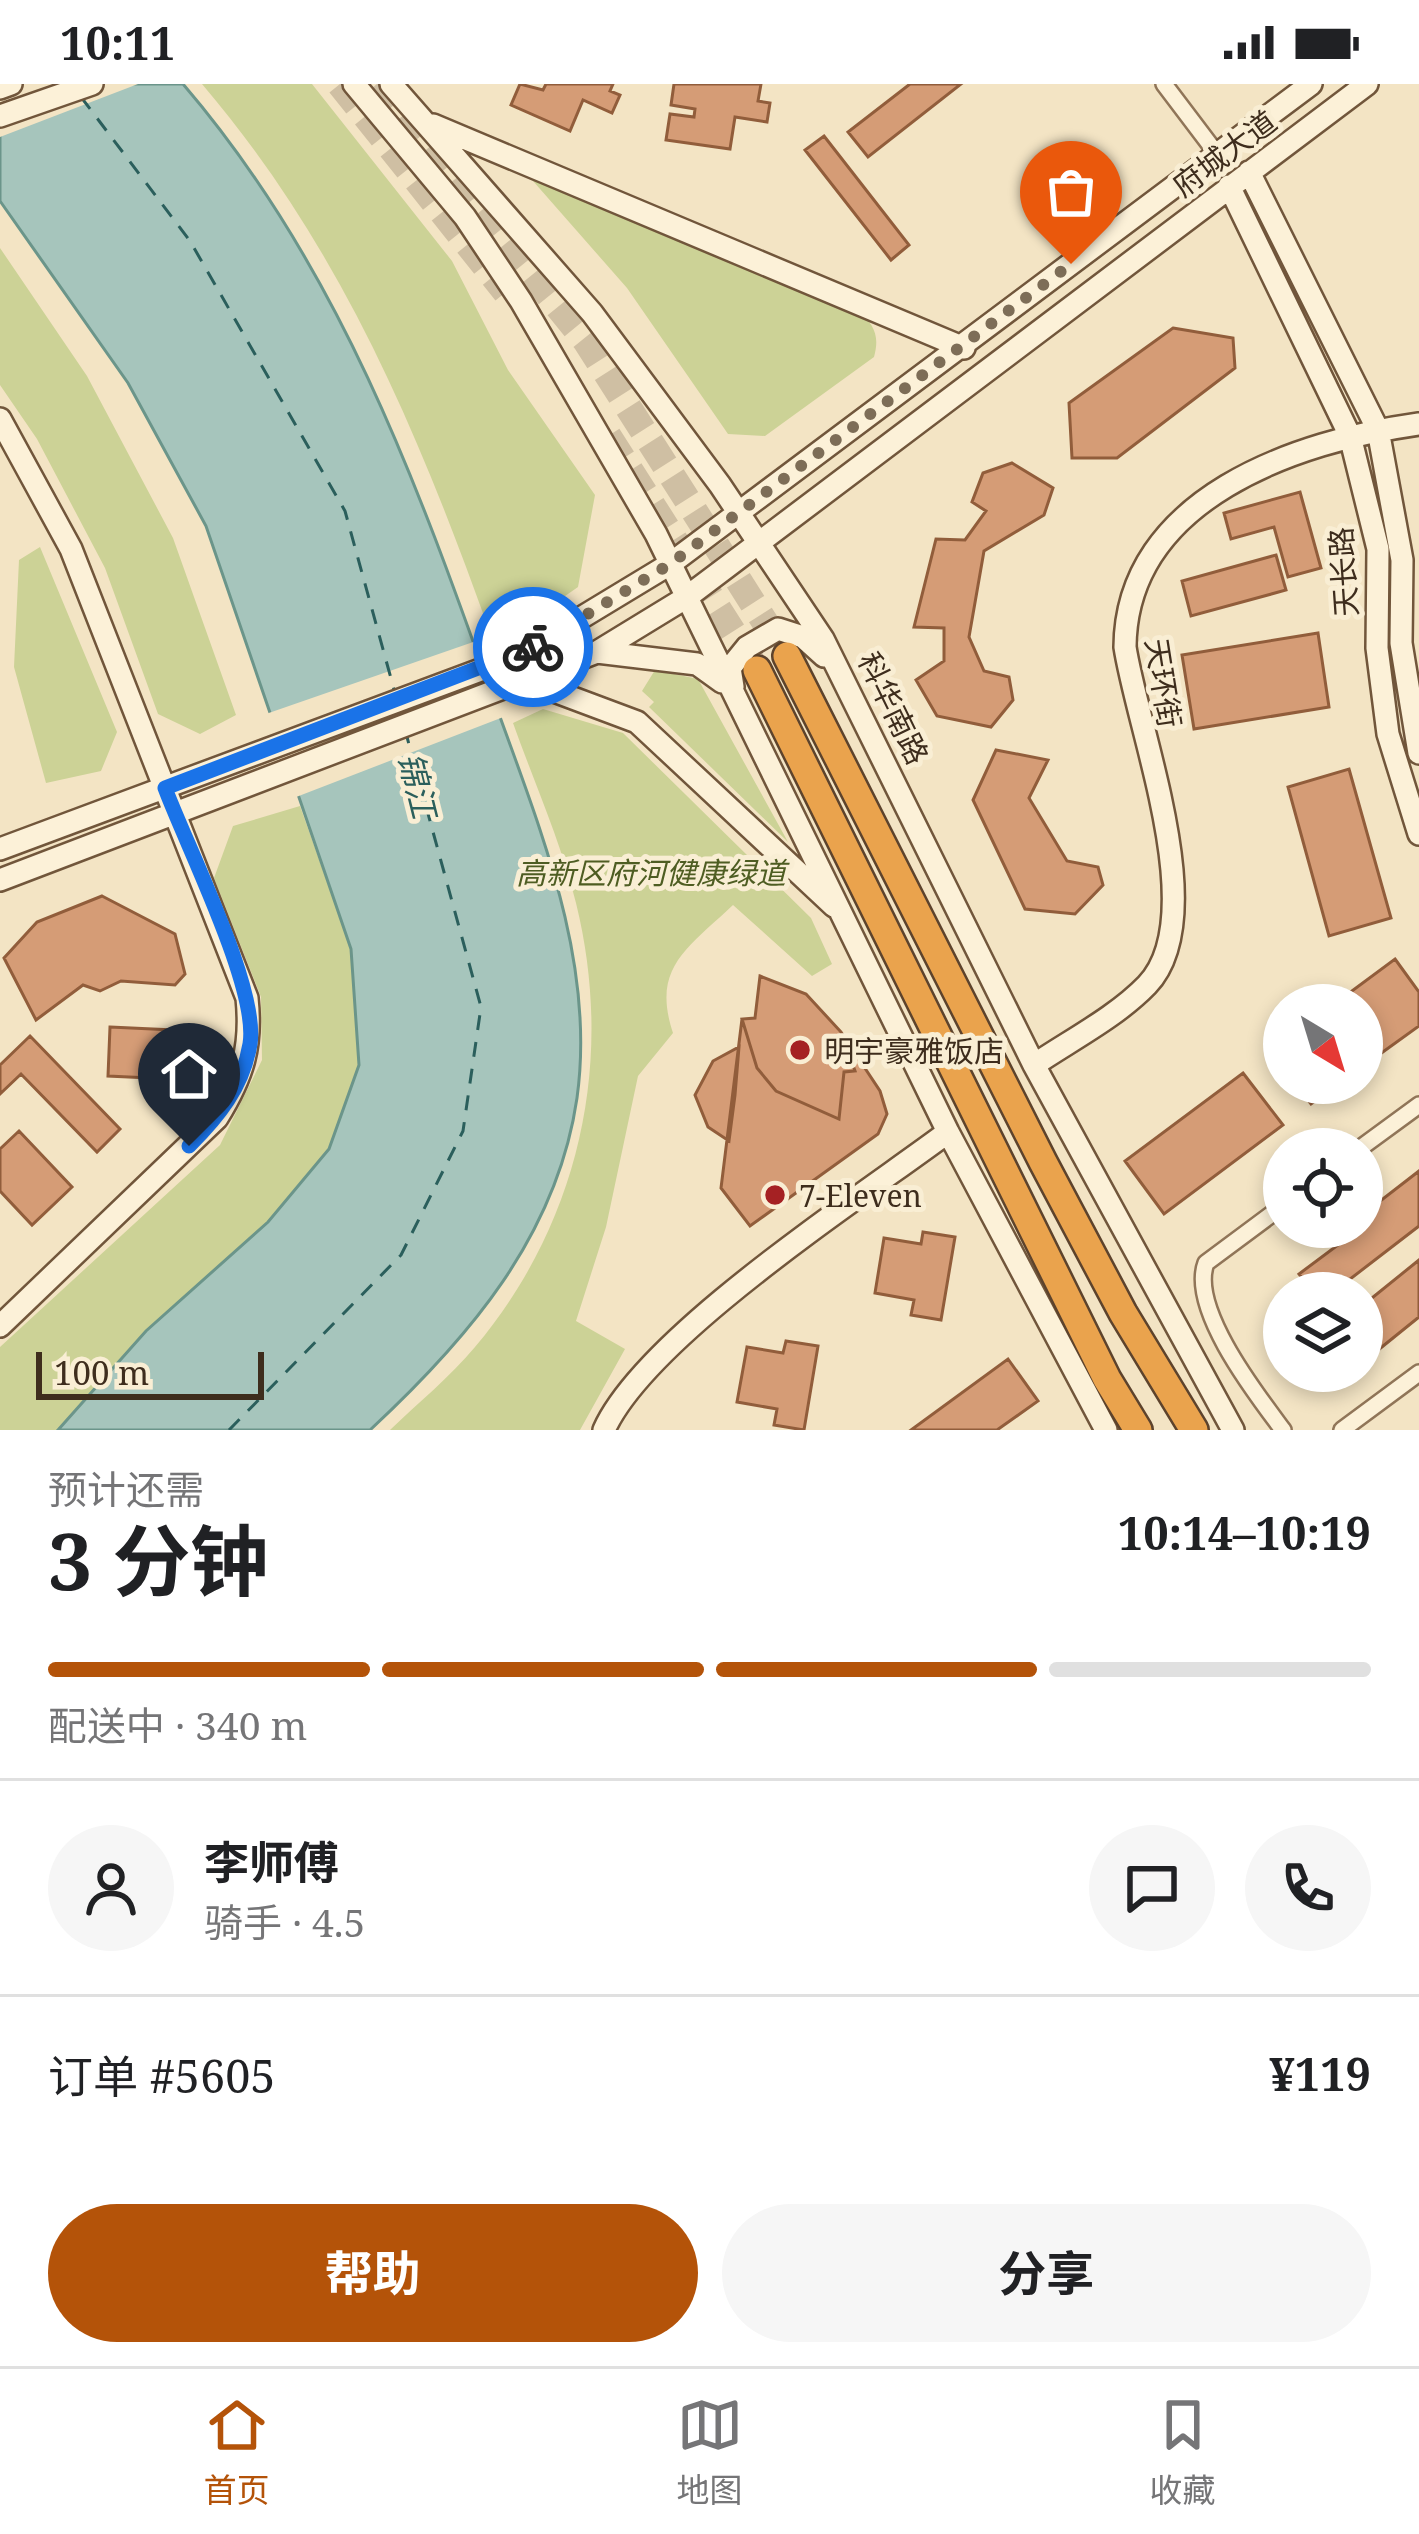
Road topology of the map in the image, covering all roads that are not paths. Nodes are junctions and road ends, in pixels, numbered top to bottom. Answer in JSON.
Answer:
{"nodes":[{"id":1,"x":11,"y":84,"type":"edge"},
{"id":2,"x":92,"y":84,"type":"edge"},
{"id":3,"x":354,"y":84,"type":"edge"},
{"id":4,"x":391,"y":84,"type":"edge"},
{"id":5,"x":1164,"y":84,"type":"edge"},
{"id":6,"x":1312,"y":84,"type":"edge"},
{"id":7,"x":1366,"y":84,"type":"edge"},
{"id":8,"x":0,"y":88,"type":"edge"},
{"id":9,"x":0,"y":116,"type":"edge"},
{"id":10,"x":426,"y":122,"type":"junction"},
{"id":11,"x":1216,"y":154,"type":"junction"},
{"id":12,"x":1249,"y":172,"type":"junction"},
{"id":13,"x":1229,"y":186,"type":"junction"},
{"id":14,"x":964,"y":348,"type":"junction"},
{"id":15,"x":0,"y":419,"type":"edge"},
{"id":16,"x":1419,"y":424,"type":"edge"},
{"id":17,"x":1378,"y":430,"type":"junction"},
{"id":18,"x":1350,"y":436,"type":"junction"},
{"id":19,"x":739,"y":513,"type":"junction"},
{"id":20,"x":759,"y":543,"type":"junction"},
{"id":21,"x":670,"y":564,"type":"junction"},
{"id":22,"x":687,"y":597,"type":"junction"},
{"id":23,"x":597,"y":652,"type":"junction"},
{"id":24,"x":787,"y":656,"type":"tunnel mouth"},
{"id":25,"x":838,"y":669,"type":"junction"},
{"id":26,"x":757,"y":670,"type":"tunnel mouth"},
{"id":27,"x":530,"y":682,"type":"junction"},
{"id":28,"x":725,"y":684,"type":"junction"},
{"id":29,"x":737,"y":706,"type":"junction"},
{"id":30,"x":1419,"y":753,"type":"edge"},
{"id":31,"x":165,"y":788,"type":"junction"},
{"id":32,"x":175,"y":815,"type":"junction"},
{"id":33,"x":1419,"y":834,"type":"edge"},
{"id":34,"x":0,"y":849,"type":"edge"},
{"id":35,"x":0,"y":880,"type":"edge"},
{"id":36,"x":847,"y":918,"type":"junction"},
{"id":37,"x":1034,"y":1064,"type":"junction"},
{"id":38,"x":1419,"y":1105,"type":"edge"},
{"id":39,"x":948,"y":1132,"type":"junction"},
{"id":40,"x":1383,"y":1132,"type":"edge"},
{"id":41,"x":1263,"y":1221,"type":"edge"},
{"id":42,"x":1037,"y":1306,"type":"junction"},
{"id":43,"x":1170,"y":1318,"type":"junction"},
{"id":44,"x":0,"y":1326,"type":"edge"},
{"id":45,"x":1419,"y":1372,"type":"edge"},
{"id":46,"x":1107,"y":1379,"type":"junction"},
{"id":47,"x":1173,"y":1399,"type":"junction"},
{"id":48,"x":604,"y":1430,"type":"edge"},
{"id":49,"x":1106,"y":1430,"type":"edge"},
{"id":50,"x":1138,"y":1430,"type":"edge"},
{"id":51,"x":1194,"y":1430,"type":"edge"},
{"id":52,"x":1233,"y":1430,"type":"edge"},
{"id":53,"x":1283,"y":1430,"type":"edge"},
{"id":54,"x":1342,"y":1430,"type":"edge"}],
"edges":[{"from":1,"to":8,"type":"main road"},
{"from":2,"to":9,"type":"main road"},
{"from":3,"to":21,"type":"main road"},
{"from":4,"to":10,"type":"main road","name":"科华南路"},
{"from":5,"to":11,"type":"street"},
{"from":6,"to":11,"type":"main road","name":"府城大道"},
{"from":7,"to":12,"type":"main road","name":"府城大道"},
{"from":10,"to":14,"type":"main road"},
{"from":10,"to":19,"type":"main road","name":"科华南路"},
{"from":11,"to":14,"type":"main road","name":"府城大道"},
{"from":12,"to":13,"type":"main road","name":"府城大道"},
{"from":12,"to":17,"type":"main road","name":"天长路"},
{"from":13,"to":18,"type":"main road","name":"天长路"},
{"from":13,"to":20,"type":"main road","name":"府城大道"},
{"from":14,"to":19,"type":"main road","name":"府城大道"},
{"from":15,"to":31,"type":"main road"},
{"from":16,"to":17,"type":"main road","name":"天环街"},
{"from":17,"to":18,"type":"main road","name":"天环街"},
{"from":17,"to":30,"type":"main road","name":"天长路"},
{"from":18,"to":33,"type":"main road","name":"天长路"},
{"from":18,"to":37,"type":"main road","name":"天环街"},
{"from":19,"to":20,"type":"main road","name":"科华南路"},
{"from":19,"to":21,"type":"main road","name":"府城大道"},
{"from":20,"to":22,"type":"main road","name":"府城大道"},
{"from":20,"to":25,"type":"main road","name":"科华南路"},
{"from":21,"to":22,"type":"main road"},
{"from":21,"to":31,"type":"main road","name":"府城大道"},
{"from":22,"to":23,"type":"main road","name":"府城大道"},
{"from":22,"to":28,"type":"main road"},
{"from":23,"to":27,"type":"main road","name":"府城大道"},
{"from":23,"to":28,"type":"main road"},
{"from":24,"to":47,"type":"highway"},
{"from":25,"to":29,"type":"main road"},
{"from":25,"to":37,"type":"main road","name":"科华南路"},
{"from":26,"to":46,"type":"highway"},
{"from":27,"to":32,"type":"main road","name":"府城大道"},
{"from":27,"to":36,"type":"main road"},
{"from":28,"to":29,"type":"main road"},
{"from":29,"to":36,"type":"main road"},
{"from":31,"to":32,"type":"main road"},
{"from":31,"to":34,"type":"main road","name":"府城大道"},
{"from":32,"to":35,"type":"main road","name":"府城大道"},
{"from":32,"to":44,"type":"main road"},
{"from":36,"to":39,"type":"main road"},
{"from":37,"to":43,"type":"main road","name":"科华南路"},
{"from":38,"to":40,"type":"street"},
{"from":39,"to":42,"type":"main road"},
{"from":39,"to":48,"type":"main road"},
{"from":41,"to":53,"type":"street"},
{"from":42,"to":46,"type":"main road"},
{"from":42,"to":49,"type":"main road"},
{"from":43,"to":47,"type":"main road"},
{"from":43,"to":52,"type":"main road","name":"科华南路"},
{"from":45,"to":54,"type":"street"},
{"from":46,"to":50,"type":"highway"},
{"from":47,"to":51,"type":"highway"}]}
